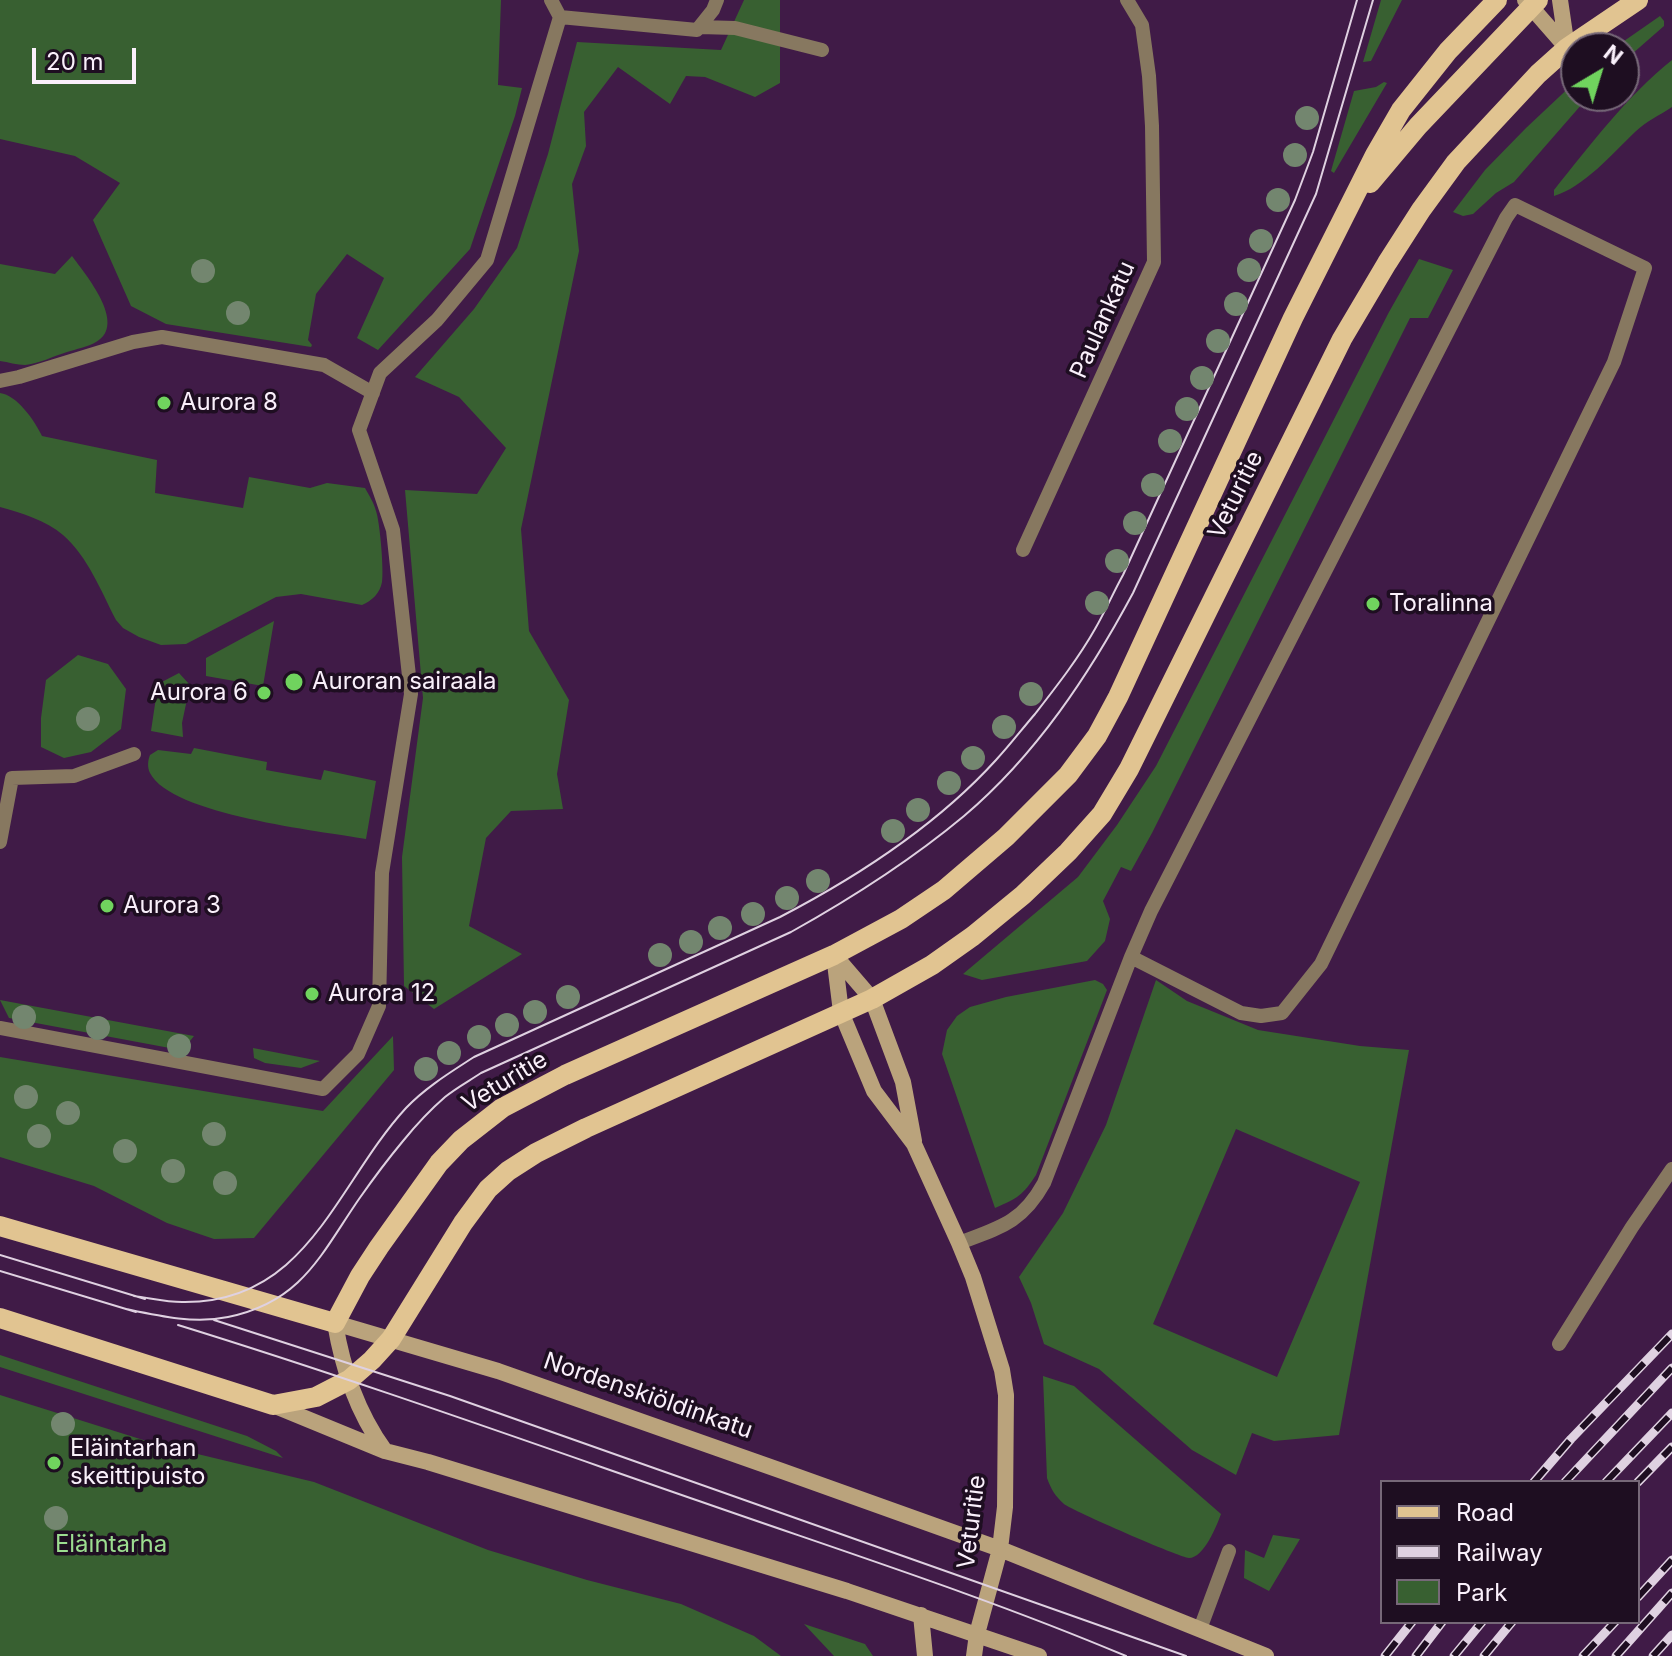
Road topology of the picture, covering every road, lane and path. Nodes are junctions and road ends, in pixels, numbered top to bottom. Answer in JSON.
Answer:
{"nodes":[{"id":1,"x":551,"y":0,"type":"edge"},
{"id":2,"x":717,"y":0,"type":"edge"},
{"id":3,"x":1127,"y":0,"type":"edge"},
{"id":4,"x":1497,"y":0,"type":"edge"},
{"id":5,"x":1560,"y":0,"type":"edge"},
{"id":6,"x":1638,"y":0,"type":"edge"},
{"id":7,"x":1531,"y":2,"type":"edge"},
{"id":8,"x":560,"y":17,"type":"junction"},
{"id":9,"x":700,"y":27,"type":"junction"},
{"id":10,"x":1565,"y":32,"type":"edge"},
{"id":11,"x":1591,"y":32,"type":"edge"},
{"id":12,"x":1560,"y":39,"type":"edge"},
{"id":13,"x":822,"y":50,"type":"dead end"},
{"id":14,"x":1560,"y":54,"type":"edge"},
{"id":15,"x":1352,"y":205,"type":"junction"},
{"id":16,"x":0,"y":381,"type":"edge"},
{"id":17,"x":373,"y":393,"type":"junction"},
{"id":18,"x":1023,"y":550,"type":"dead end"},
{"id":19,"x":134,"y":754,"type":"dead end"},
{"id":20,"x":0,"y":842,"type":"edge"},
{"id":21,"x":834,"y":955,"type":"junction"},
{"id":22,"x":1131,"y":957,"type":"junction"},
{"id":23,"x":872,"y":999,"type":"junction"},
{"id":24,"x":841,"y":1012,"type":"junction"},
{"id":25,"x":0,"y":1028,"type":"edge"},
{"id":26,"x":914,"y":1144,"type":"junction"},
{"id":27,"x":1672,"y":1169,"type":"edge"},
{"id":28,"x":0,"y":1226,"type":"edge"},
{"id":29,"x":959,"y":1243,"type":"junction"},
{"id":30,"x":0,"y":1318,"type":"edge"},
{"id":31,"x":335,"y":1323,"type":"junction"},
{"id":32,"x":391,"y":1339,"type":"junction"},
{"id":33,"x":1559,"y":1344,"type":"dead end"},
{"id":34,"x":349,"y":1380,"type":"junction"},
{"id":35,"x":273,"y":1405,"type":"junction"},
{"id":36,"x":385,"y":1451,"type":"junction"},
{"id":37,"x":1000,"y":1549,"type":"junction"},
{"id":38,"x":1229,"y":1551,"type":"dead end"},
{"id":39,"x":921,"y":1615,"type":"junction"},
{"id":40,"x":1200,"y":1629,"type":"junction"},
{"id":41,"x":977,"y":1634,"type":"junction"},
{"id":42,"x":925,"y":1656,"type":"edge"},
{"id":43,"x":974,"y":1656,"type":"edge"},
{"id":44,"x":1039,"y":1656,"type":"edge"},
{"id":45,"x":1266,"y":1656,"type":"edge"}],
"edges":[{"from":1,"to":8,"type":"lane"},
{"from":2,"to":9,"type":"lane"},
{"from":3,"to":18,"type":"lane","name":"Paulankatu"},
{"from":4,"to":15,"type":"main road","name":"Veturitie"},
{"from":5,"to":10,"type":"main road"},
{"from":6,"to":11,"type":"main road","name":"Veturitie"},
{"from":7,"to":12,"type":"main road"},
{"from":7,"to":15,"type":"main road","name":"Veturitie"},
{"from":8,"to":9,"type":"lane"},
{"from":8,"to":17,"type":"lane"},
{"from":9,"to":13,"type":"lane"},
{"from":14,"to":23,"type":"main road","name":"Veturitie"},
{"from":15,"to":21,"type":"main road","name":"Veturitie"},
{"from":16,"to":17,"type":"lane"},
{"from":17,"to":25,"type":"lane"},
{"from":19,"to":20,"type":"lane"},
{"from":21,"to":23,"type":"main road","name":"Veturitie"},
{"from":21,"to":24,"type":"main road","name":"Veturitie"},
{"from":21,"to":31,"type":"main road","name":"Veturitie"},
{"from":22,"to":22,"type":"lane"},
{"from":22,"to":29,"type":"lane"},
{"from":23,"to":24,"type":"main road","name":"Veturitie"},
{"from":23,"to":26,"type":"main road","name":"Veturitie"},
{"from":24,"to":26,"type":"main road","name":"Veturitie"},
{"from":24,"to":32,"type":"main road","name":"Veturitie"},
{"from":26,"to":29,"type":"main road","name":"Veturitie"},
{"from":27,"to":33,"type":"lane"},
{"from":28,"to":31,"type":"main road","name":"Nordenskiöldinkatu"},
{"from":29,"to":37,"type":"main road","name":"Veturitie"},
{"from":30,"to":35,"type":"main road"},
{"from":31,"to":32,"type":"main road","name":"Nordenskiöldinkatu"},
{"from":31,"to":34,"type":"main road"},
{"from":32,"to":34,"type":"main road","name":"Veturitie"},
{"from":32,"to":37,"type":"main road","name":"Nordenskiöldinkatu"},
{"from":34,"to":35,"type":"main road","name":"Veturitie"},
{"from":34,"to":36,"type":"main road"},
{"from":35,"to":36,"type":"main road"},
{"from":36,"to":39,"type":"main road"},
{"from":37,"to":40,"type":"main road","name":"Nordenskiöldinkatu"},
{"from":37,"to":41,"type":"main road","name":"Veturitie"},
{"from":38,"to":40,"type":"lane"},
{"from":39,"to":41,"type":"main road"},
{"from":39,"to":42,"type":"main road"},
{"from":40,"to":45,"type":"main road","name":"Nordenskiöldinkatu"},
{"from":41,"to":43,"type":"main road","name":"Veturitie"},
{"from":41,"to":44,"type":"main road"}]}
